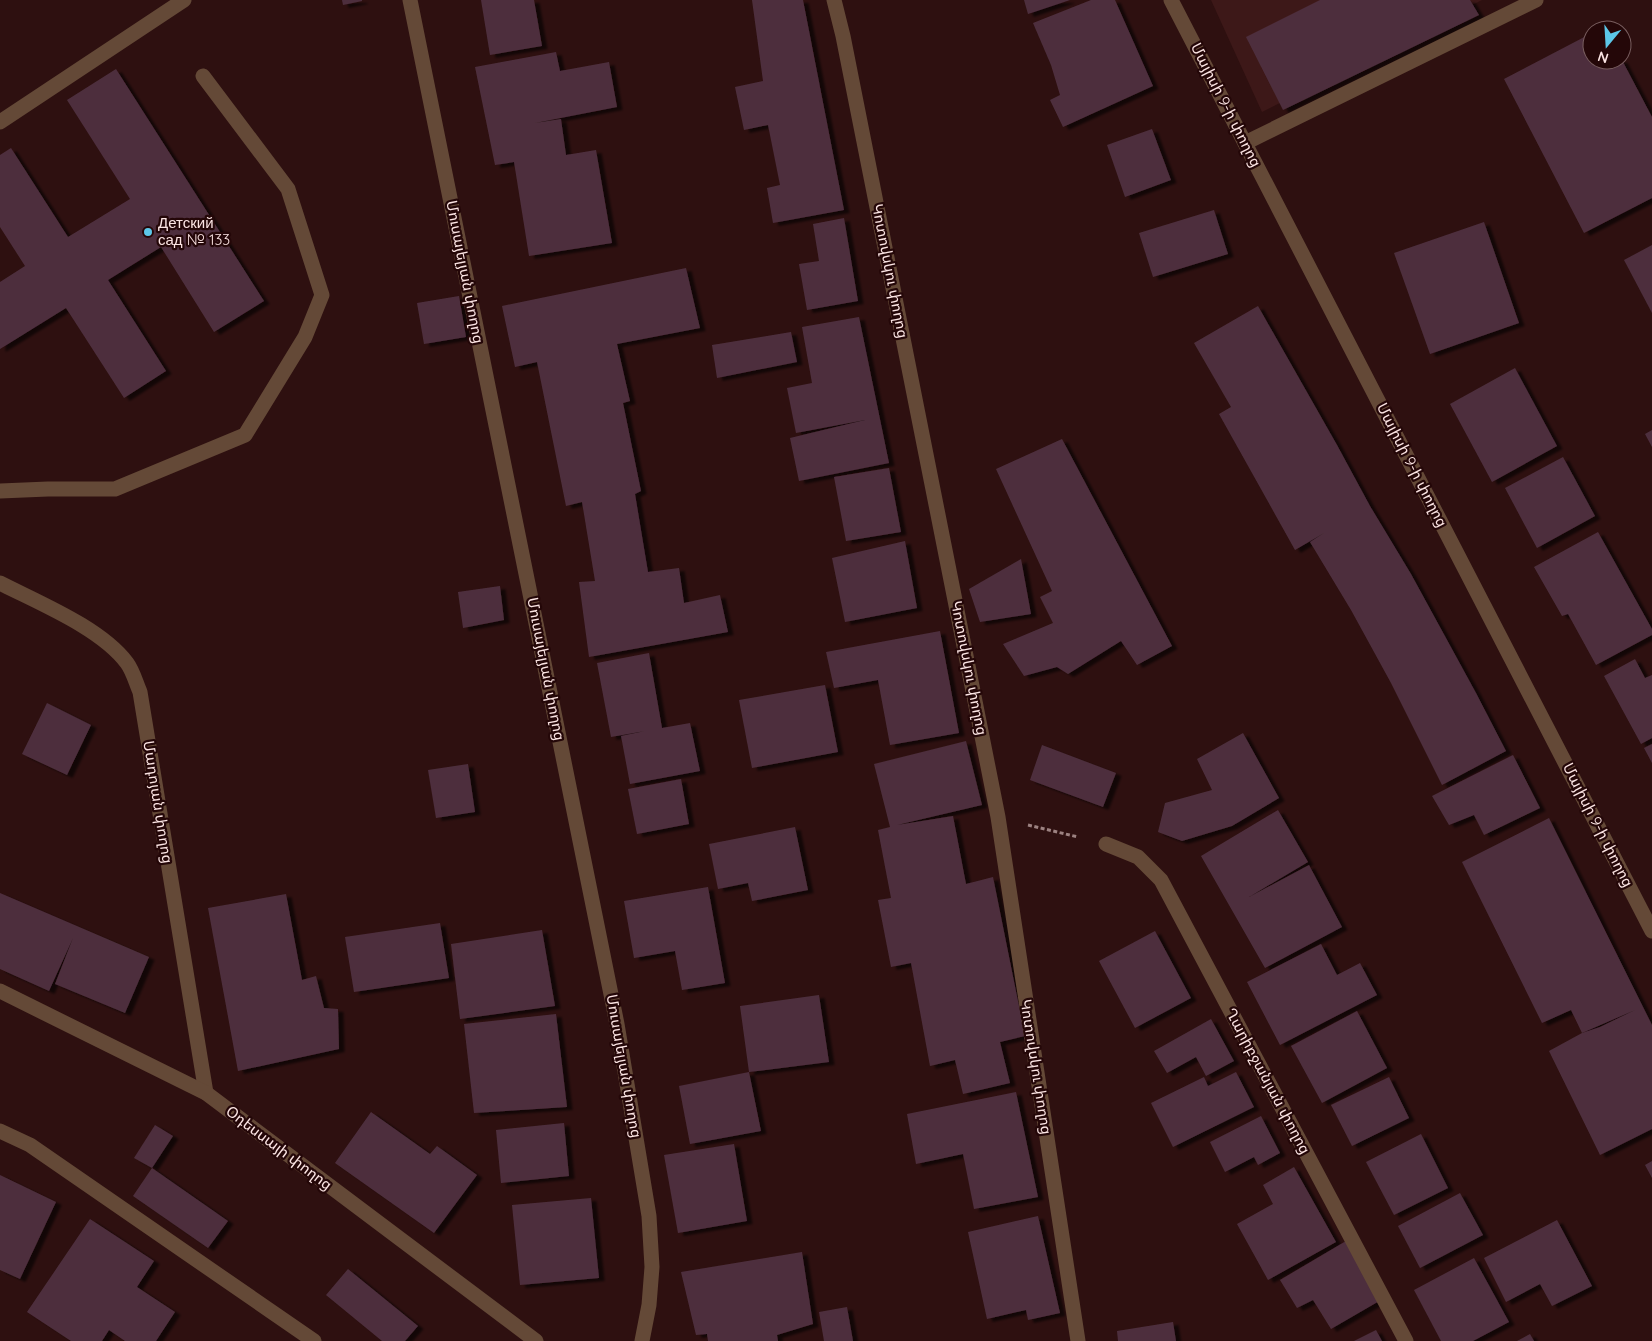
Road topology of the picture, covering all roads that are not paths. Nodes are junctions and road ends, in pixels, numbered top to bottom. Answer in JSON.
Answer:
{"nodes":[{"id":1,"x":184,"y":0,"type":"edge"},
{"id":2,"x":410,"y":0,"type":"edge"},
{"id":3,"x":834,"y":0,"type":"edge"},
{"id":4,"x":1171,"y":0,"type":"edge"},
{"id":5,"x":1536,"y":0,"type":"edge"},
{"id":6,"x":203,"y":76,"type":"dead end"},
{"id":7,"x":0,"y":122,"type":"edge"},
{"id":8,"x":1245,"y":143,"type":"junction"},
{"id":9,"x":0,"y":491,"type":"edge"},
{"id":10,"x":0,"y":583,"type":"edge"},
{"id":11,"x":1106,"y":844,"type":"road end"},
{"id":12,"x":1652,"y":930,"type":"edge"},
{"id":13,"x":0,"y":991,"type":"edge"},
{"id":14,"x":206,"y":1093,"type":"junction"},
{"id":15,"x":0,"y":1131,"type":"edge"},
{"id":16,"x":314,"y":1341,"type":"edge"},
{"id":17,"x":536,"y":1341,"type":"edge"},
{"id":18,"x":642,"y":1341,"type":"edge"},
{"id":19,"x":1078,"y":1341,"type":"edge"},
{"id":20,"x":1406,"y":1341,"type":"edge"}],
"edges":[{"from":1,"to":7,"type":"street"},
{"from":2,"to":18,"type":"street","name":"Մուսայելյան փողոց"},
{"from":3,"to":19,"type":"street","name":"Կոտովսկու փողոց"},
{"from":4,"to":8,"type":"street","name":"Մայիսի 9-ի փողոց"},
{"from":5,"to":8,"type":"street"},
{"from":6,"to":9,"type":"street"},
{"from":8,"to":12,"type":"street","name":"Մայիսի 9-ի փողոց"},
{"from":10,"to":14,"type":"street","name":"Մադոյան փողոց"},
{"from":11,"to":20,"type":"street","name":"Ղարիբջանյան փողոց"},
{"from":13,"to":14,"type":"street","name":"Օդեսսայի փողոց"},
{"from":14,"to":17,"type":"street","name":"Օդեսսայի փողոց"},
{"from":15,"to":16,"type":"street"}]}
